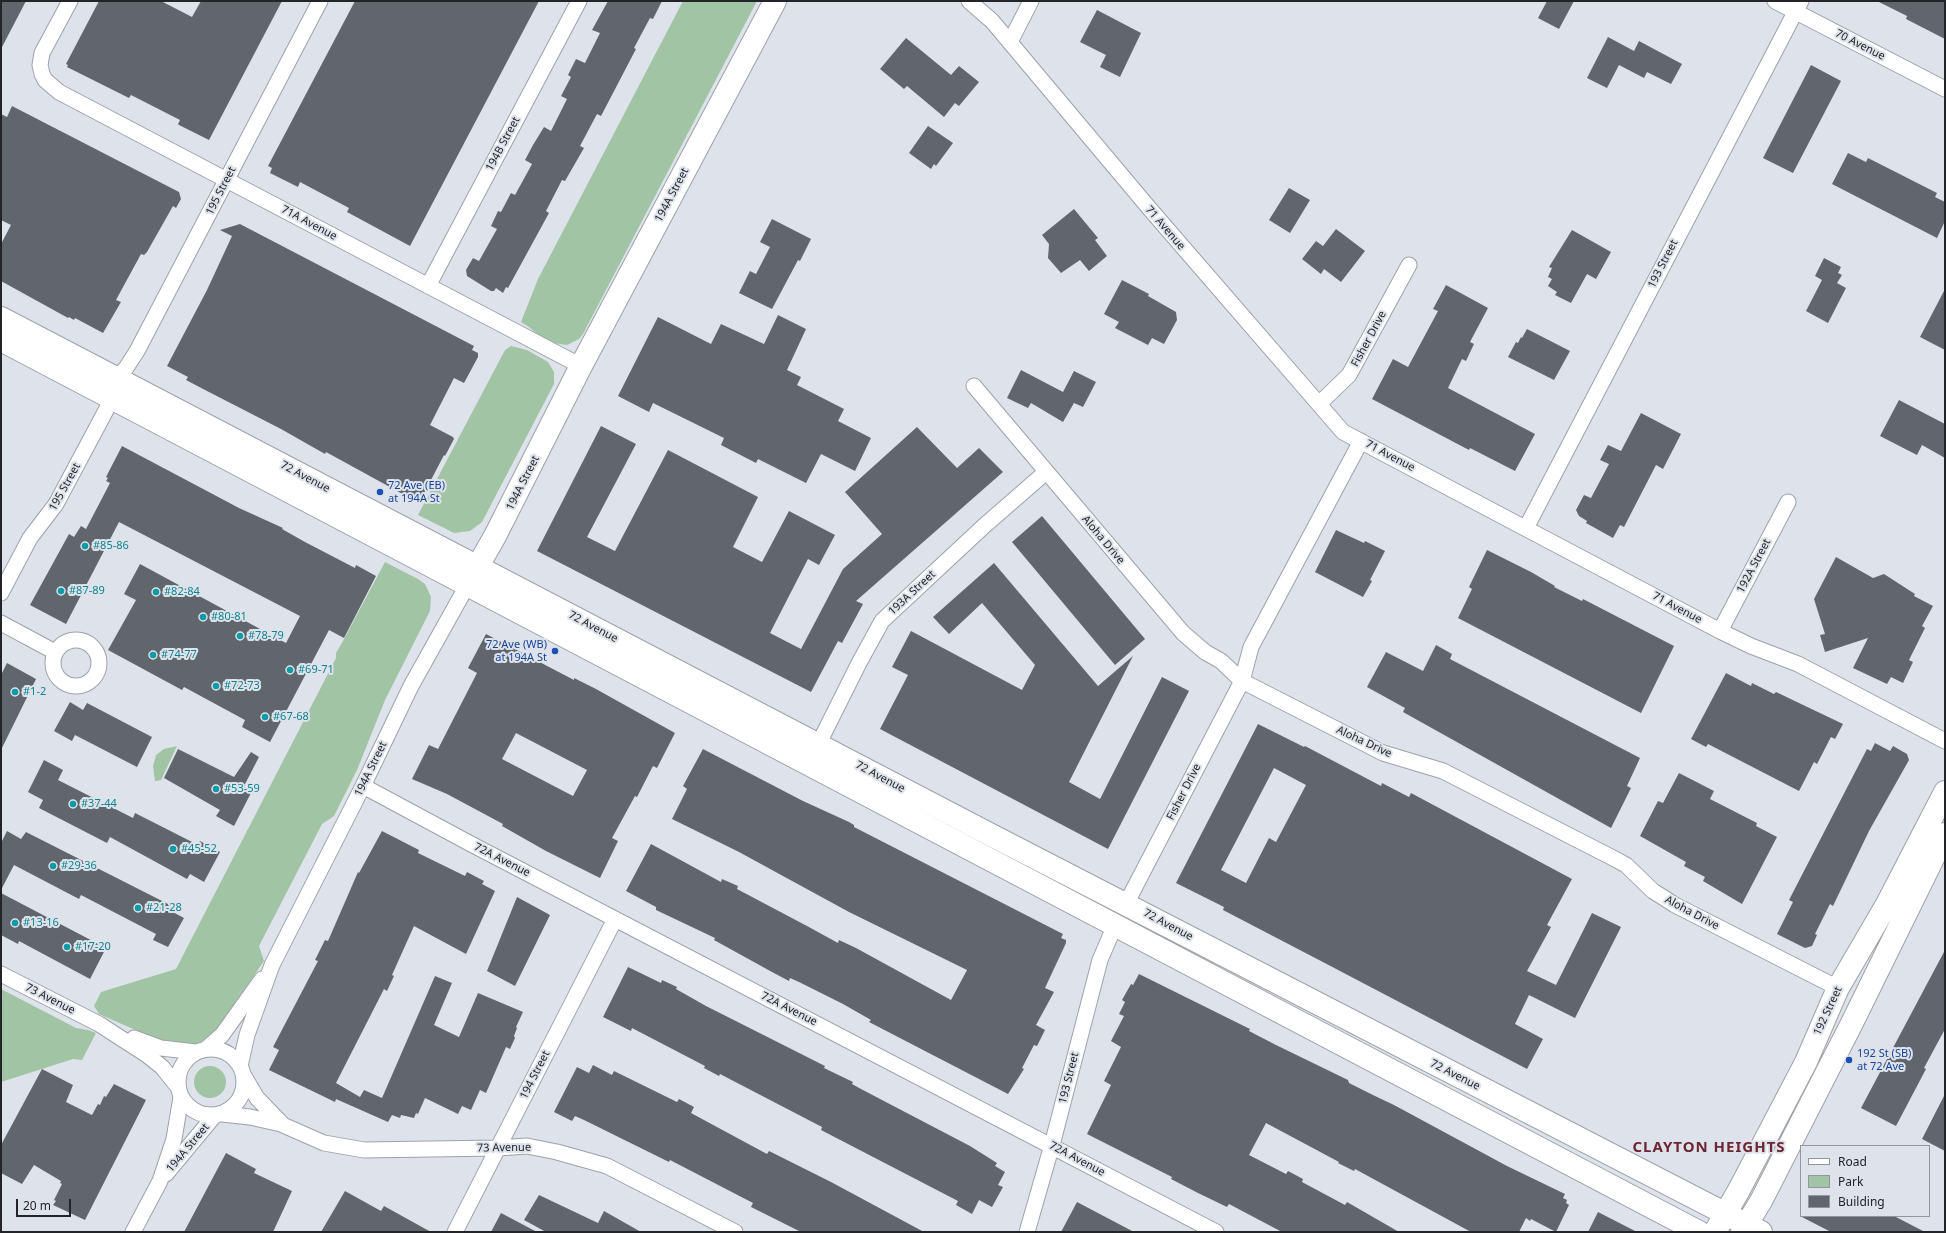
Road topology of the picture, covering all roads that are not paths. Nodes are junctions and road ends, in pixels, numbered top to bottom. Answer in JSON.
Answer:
{"nodes":[{"id":1,"x":70,"y":1,"type":"edge"},
{"id":2,"x":320,"y":1,"type":"edge"},
{"id":3,"x":579,"y":1,"type":"edge"},
{"id":4,"x":775,"y":1,"type":"edge"},
{"id":5,"x":969,"y":1,"type":"edge"},
{"id":6,"x":1031,"y":1,"type":"edge"},
{"id":7,"x":1775,"y":1,"type":"edge"},
{"id":8,"x":1798,"y":6,"type":"edge"},
{"id":9,"x":1010,"y":42,"type":"junction"},
{"id":10,"x":1945,"y":89,"type":"edge"},
{"id":11,"x":227,"y":179,"type":"junction"},
{"id":12,"x":1409,"y":265,"type":"dead end"},
{"id":13,"x":428,"y":286,"type":"junction"},
{"id":14,"x":1,"y":318,"type":"edge"},
{"id":15,"x":1,"y":330,"type":"edge"},
{"id":16,"x":1,"y":340,"type":"edge"},
{"id":17,"x":581,"y":366,"type":"junction"},
{"id":18,"x":117,"y":378,"type":"junction"},
{"id":19,"x":974,"y":386,"type":"dead end"},
{"id":20,"x":112,"y":399,"type":"junction"},
{"id":21,"x":1319,"y":404,"type":"junction"},
{"id":22,"x":1361,"y":441,"type":"junction"},
{"id":23,"x":1046,"y":472,"type":"junction"},
{"id":24,"x":1788,"y":502,"type":"dead end"},
{"id":25,"x":1526,"y":528,"type":"junction"},
{"id":26,"x":473,"y":576,"type":"junction"},
{"id":27,"x":1,"y":593,"type":"edge"},
{"id":28,"x":1,"y":624,"type":"edge"},
{"id":29,"x":1720,"y":631,"type":"junction"},
{"id":30,"x":55,"y":652,"type":"dead end"},
{"id":31,"x":1242,"y":681,"type":"junction"},
{"id":32,"x":1945,"y":741,"type":"edge"},
{"id":33,"x":818,"y":745,"type":"junction"},
{"id":34,"x":363,"y":786,"type":"junction"},
{"id":35,"x":1945,"y":792,"type":"edge"},
{"id":36,"x":925,"y":826,"type":"junction"},
{"id":37,"x":1945,"y":834,"type":"edge"},
{"id":38,"x":1126,"y":904,"type":"junction"},
{"id":39,"x":615,"y":919,"type":"junction"},
{"id":40,"x":1115,"y":925,"type":"junction"},
{"id":41,"x":272,"y":965,"type":"junction"},
{"id":42,"x":1,"y":974,"type":"edge"},
{"id":43,"x":1838,"y":988,"type":"junction"},
{"id":44,"x":1341,"y":1016,"type":"junction"},
{"id":45,"x":99,"y":1024,"type":"junction"},
{"id":46,"x":201,"y":1051,"type":"junction"},
{"id":47,"x":242,"y":1071,"type":"junction"},
{"id":48,"x":180,"y":1092,"type":"junction"},
{"id":49,"x":218,"y":1114,"type":"junction"},
{"id":50,"x":283,"y":1125,"type":"junction"},
{"id":51,"x":1052,"y":1145,"type":"junction"},
{"id":52,"x":498,"y":1148,"type":"junction"},
{"id":53,"x":160,"y":1180,"type":"junction"},
{"id":54,"x":1720,"y":1223,"type":"edge"},
{"id":55,"x":1750,"y":1230,"type":"edge"},
{"id":56,"x":133,"y":1232,"type":"edge"},
{"id":57,"x":455,"y":1232,"type":"edge"},
{"id":58,"x":735,"y":1232,"type":"edge"},
{"id":59,"x":1028,"y":1232,"type":"edge"},
{"id":60,"x":1216,"y":1232,"type":"edge"},
{"id":61,"x":1699,"y":1232,"type":"edge"}],
"edges":[{"from":1,"to":11,"type":"street","name":"71A Avenue"},
{"from":2,"to":11,"type":"street","name":"195 Street"},
{"from":3,"to":13,"type":"street","name":"194B Street"},
{"from":4,"to":17,"type":"main road","name":"194A Street"},
{"from":5,"to":9,"type":"street","name":"71 Avenue"},
{"from":6,"to":9,"type":"street"},
{"from":7,"to":8,"type":"street","name":"70 Avenue"},
{"from":8,"to":10,"type":"street","name":"70 Avenue"},
{"from":8,"to":25,"type":"street","name":"193 Street"},
{"from":9,"to":21,"type":"street","name":"71 Avenue"},
{"from":11,"to":13,"type":"street","name":"71A Avenue"},
{"from":11,"to":18,"type":"street","name":"195 Street"},
{"from":12,"to":21,"type":"street","name":"Fisher Drive"},
{"from":13,"to":17,"type":"street","name":"71A Avenue"},
{"from":14,"to":18,"type":"main road","name":"72 Avenue"},
{"from":15,"to":18,"type":"main road"},
{"from":16,"to":20,"type":"main road","name":"72 Avenue"},
{"from":17,"to":26,"type":"main road","name":"194A Street"},
{"from":18,"to":26,"type":"main road","name":"72 Avenue"},
{"from":19,"to":23,"type":"street","name":"Aloha Drive"},
{"from":20,"to":26,"type":"main road","name":"72 Avenue"},
{"from":20,"to":27,"type":"street","name":"195 Street"},
{"from":21,"to":22,"type":"street","name":"71 Avenue"},
{"from":22,"to":25,"type":"street","name":"71 Avenue"},
{"from":22,"to":31,"type":"street","name":"Fisher Drive"},
{"from":23,"to":31,"type":"street","name":"Aloha Drive"},
{"from":23,"to":33,"type":"street","name":"193A Street"},
{"from":24,"to":29,"type":"street","name":"192A Street"},
{"from":25,"to":29,"type":"street","name":"71 Avenue"},
{"from":26,"to":33,"type":"main road","name":"72 Avenue"},
{"from":26,"to":34,"type":"street","name":"194A Street"},
{"from":26,"to":36,"type":"main road","name":"72 Avenue"},
{"from":28,"to":30,"type":"street"},
{"from":29,"to":32,"type":"street","name":"71 Avenue"},
{"from":31,"to":38,"type":"street","name":"Fisher Drive"},
{"from":31,"to":43,"type":"street","name":"Aloha Drive"},
{"from":33,"to":38,"type":"main road","name":"72 Avenue"},
{"from":34,"to":39,"type":"street","name":"72A Avenue"},
{"from":34,"to":41,"type":"street","name":"194A Street"},
{"from":35,"to":43,"type":"main road","name":"192 Street"},
{"from":36,"to":38,"type":"main road"},
{"from":36,"to":40,"type":"main road","name":"72 Avenue"},
{"from":37,"to":55,"type":"main road"},
{"from":38,"to":44,"type":"main road","name":"72 Avenue"},
{"from":39,"to":51,"type":"street","name":"72A Avenue"},
{"from":39,"to":52,"type":"street","name":"194 Street"},
{"from":40,"to":44,"type":"main road"},
{"from":40,"to":51,"type":"street","name":"193 Street"},
{"from":40,"to":61,"type":"main road","name":"72 Avenue"},
{"from":41,"to":46,"type":"street","name":"194A Street"},
{"from":41,"to":47,"type":"street","name":"194A Street"},
{"from":42,"to":45,"type":"street","name":"73 Avenue"},
{"from":43,"to":54,"type":"main road","name":"192 Street"},
{"from":44,"to":54,"type":"main road","name":"72 Avenue"},
{"from":45,"to":46,"type":"street","name":"73 Avenue"},
{"from":45,"to":48,"type":"street","name":"73 Avenue"},
{"from":46,"to":47,"type":"street"},
{"from":46,"to":48,"type":"street"},
{"from":47,"to":49,"type":"street"},
{"from":47,"to":50,"type":"street","name":"73 Avenue"},
{"from":48,"to":49,"type":"street"},
{"from":48,"to":53,"type":"street","name":"194A Street"},
{"from":49,"to":50,"type":"street","name":"73 Avenue"},
{"from":49,"to":53,"type":"street","name":"194A Street"},
{"from":50,"to":52,"type":"street","name":"73 Avenue"},
{"from":51,"to":59,"type":"street","name":"193 Street"},
{"from":51,"to":60,"type":"street","name":"72A Avenue"},
{"from":52,"to":57,"type":"street","name":"194 Street"},
{"from":52,"to":58,"type":"street","name":"73 Avenue"},
{"from":53,"to":56,"type":"street","name":"194A Street"},
{"from":54,"to":55,"type":"main road","name":"72 Avenue"}]}
